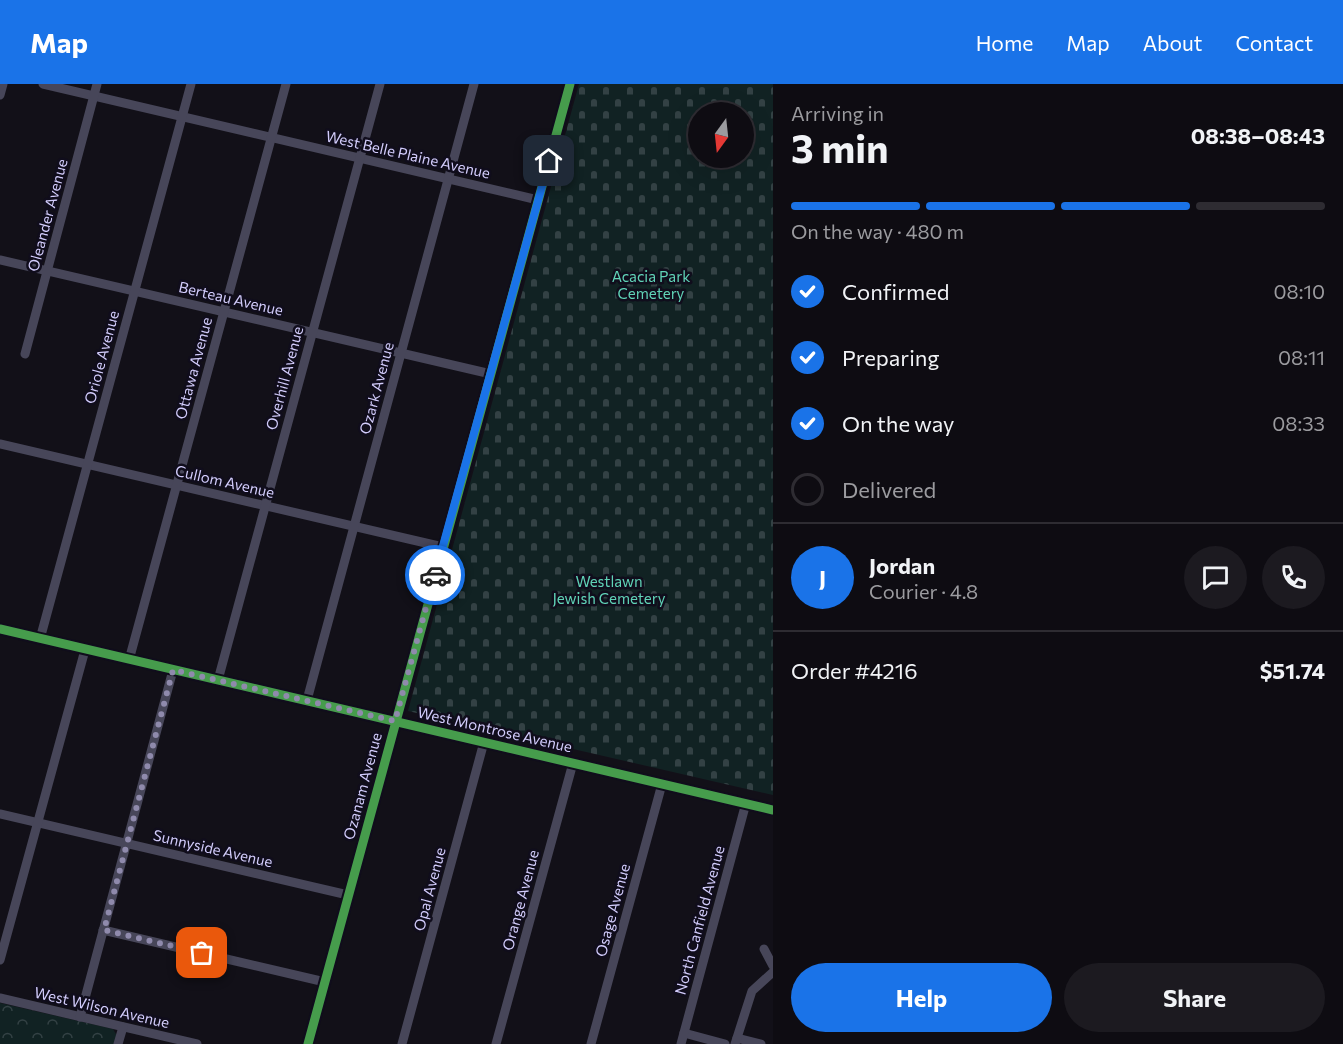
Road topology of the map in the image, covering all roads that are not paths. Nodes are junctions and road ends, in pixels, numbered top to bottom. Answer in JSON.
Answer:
{"nodes":[{"id":1,"x":3,"y":84,"type":"edge"},
{"id":2,"x":43,"y":84,"type":"edge"},
{"id":3,"x":98,"y":84,"type":"edge"},
{"id":4,"x":191,"y":84,"type":"edge"},
{"id":5,"x":286,"y":84,"type":"edge"},
{"id":6,"x":380,"y":84,"type":"edge"},
{"id":7,"x":474,"y":84,"type":"edge"},
{"id":8,"x":570,"y":84,"type":"edge"},
{"id":9,"x":0,"y":95,"type":"edge"},
{"id":10,"x":94,"y":96,"type":"junction"},
{"id":11,"x":183,"y":116,"type":"junction"},
{"id":12,"x":272,"y":137,"type":"junction"},
{"id":13,"x":360,"y":158,"type":"junction"},
{"id":14,"x":448,"y":179,"type":"junction"},
{"id":15,"x":538,"y":200,"type":"junction"},
{"id":16,"x":0,"y":260,"type":"edge"},
{"id":17,"x":48,"y":271,"type":"junction"},
{"id":18,"x":135,"y":291,"type":"junction"},
{"id":19,"x":224,"y":312,"type":"junction"},
{"id":20,"x":312,"y":332,"type":"junction"},
{"id":21,"x":401,"y":353,"type":"junction"},
{"id":22,"x":25,"y":354,"type":"dead end"},
{"id":23,"x":490,"y":374,"type":"junction"},
{"id":24,"x":0,"y":444,"type":"edge"},
{"id":25,"x":87,"y":465,"type":"junction"},
{"id":26,"x":177,"y":486,"type":"junction"},
{"id":27,"x":265,"y":506,"type":"junction"},
{"id":28,"x":354,"y":527,"type":"junction"},
{"id":29,"x":443,"y":548,"type":"junction"},
{"id":30,"x":0,"y":629,"type":"edge"},
{"id":31,"x":40,"y":639,"type":"junction"},
{"id":32,"x":85,"y":650,"type":"junction"},
{"id":33,"x":129,"y":660,"type":"junction"},
{"id":34,"x":173,"y":670,"type":"junction"},
{"id":35,"x":218,"y":680,"type":"junction"},
{"id":36,"x":307,"y":700,"type":"junction"},
{"id":37,"x":395,"y":721,"type":"junction"},
{"id":38,"x":484,"y":742,"type":"junction"},
{"id":39,"x":573,"y":763,"type":"junction"},
{"id":40,"x":662,"y":784,"type":"junction"},
{"id":41,"x":746,"y":803,"type":"junction"},
{"id":42,"x":773,"y":810,"type":"edge"},
{"id":43,"x":0,"y":814,"type":"edge"},
{"id":44,"x":38,"y":822,"type":"junction"},
{"id":45,"x":127,"y":843,"type":"junction"},
{"id":46,"x":348,"y":895,"type":"junction"},
{"id":47,"x":104,"y":930,"type":"junction"},
{"id":48,"x":764,"y":949,"type":"dead end"},
{"id":49,"x":0,"y":960,"type":"edge"},
{"id":50,"x":773,"y":966,"type":"edge"},
{"id":51,"x":773,"y":972,"type":"edge"},
{"id":52,"x":325,"y":982,"type":"junction"},
{"id":53,"x":0,"y":998,"type":"edge"},
{"id":54,"x":80,"y":1017,"type":"junction"},
{"id":55,"x":123,"y":1027,"type":"junction"},
{"id":56,"x":684,"y":1033,"type":"junction"},
{"id":57,"x":736,"y":1041,"type":"edge"},
{"id":58,"x":118,"y":1044,"type":"edge"},
{"id":59,"x":197,"y":1044,"type":"edge"},
{"id":60,"x":308,"y":1044,"type":"edge"},
{"id":61,"x":402,"y":1044,"type":"edge"},
{"id":62,"x":496,"y":1044,"type":"edge"},
{"id":63,"x":591,"y":1044,"type":"edge"},
{"id":64,"x":681,"y":1044,"type":"edge"},
{"id":65,"x":725,"y":1044,"type":"edge"},
{"id":66,"x":760,"y":1044,"type":"edge"}],
"edges":[{"from":1,"to":9,"type":"street"},
{"from":2,"to":10,"type":"street","name":"West Belle Plaine Avenue"},
{"from":3,"to":10,"type":"street","name":"Oleander Avenue"},
{"from":4,"to":11,"type":"street","name":"Oriole Avenue"},
{"from":5,"to":12,"type":"street","name":"Ottawa Avenue"},
{"from":6,"to":13,"type":"street","name":"Overhill Avenue"},
{"from":7,"to":14,"type":"street","name":"Ozark Avenue"},
{"from":8,"to":15,"type":"street","name":"Ozanam Avenue"},
{"from":10,"to":11,"type":"street","name":"West Belle Plaine Avenue"},
{"from":10,"to":17,"type":"street","name":"Oleander Avenue"},
{"from":11,"to":12,"type":"street","name":"West Belle Plaine Avenue"},
{"from":11,"to":18,"type":"street","name":"Oriole Avenue"},
{"from":12,"to":13,"type":"street","name":"West Belle Plaine Avenue"},
{"from":12,"to":19,"type":"street","name":"Ottawa Avenue"},
{"from":13,"to":14,"type":"street","name":"West Belle Plaine Avenue"},
{"from":13,"to":20,"type":"street","name":"Overhill Avenue"},
{"from":14,"to":15,"type":"street","name":"West Belle Plaine Avenue"},
{"from":14,"to":21,"type":"street","name":"Ozark Avenue"},
{"from":15,"to":23,"type":"street","name":"Ozanam Avenue"},
{"from":16,"to":17,"type":"street","name":"Berteau Avenue"},
{"from":17,"to":18,"type":"street","name":"Berteau Avenue"},
{"from":17,"to":22,"type":"street","name":"Oleander Avenue"},
{"from":18,"to":19,"type":"street","name":"Berteau Avenue"},
{"from":18,"to":25,"type":"street","name":"Oriole Avenue"},
{"from":19,"to":20,"type":"street","name":"Berteau Avenue"},
{"from":19,"to":26,"type":"street","name":"Ottawa Avenue"},
{"from":20,"to":21,"type":"street","name":"Berteau Avenue"},
{"from":20,"to":27,"type":"street","name":"Overhill Avenue"},
{"from":21,"to":23,"type":"street","name":"Berteau Avenue"},
{"from":21,"to":28,"type":"street","name":"Ozark Avenue"},
{"from":23,"to":29,"type":"street","name":"Ozanam Avenue"},
{"from":24,"to":25,"type":"street","name":"Cullom Avenue"},
{"from":25,"to":26,"type":"street","name":"Cullom Avenue"},
{"from":25,"to":31,"type":"street","name":"Oriole Avenue"},
{"from":26,"to":27,"type":"street","name":"Cullom Avenue"},
{"from":26,"to":33,"type":"street","name":"Ottawa Avenue"},
{"from":27,"to":28,"type":"street","name":"Cullom Avenue"},
{"from":27,"to":35,"type":"street","name":"Overhill Avenue"},
{"from":28,"to":29,"type":"street","name":"Cullom Avenue"},
{"from":28,"to":36,"type":"street","name":"Ozark Avenue"},
{"from":29,"to":37,"type":"street","name":"Ozanam Avenue"},
{"from":30,"to":31,"type":"street","name":"West Montrose Avenue"},
{"from":31,"to":32,"type":"street","name":"West Montrose Avenue"},
{"from":32,"to":33,"type":"street","name":"West Montrose Avenue"},
{"from":32,"to":44,"type":"street"},
{"from":33,"to":34,"type":"street","name":"West Montrose Avenue"},
{"from":34,"to":35,"type":"street","name":"West Montrose Avenue"},
{"from":34,"to":45,"type":"street"},
{"from":35,"to":36,"type":"street","name":"West Montrose Avenue"},
{"from":36,"to":37,"type":"street","name":"West Montrose Avenue"},
{"from":37,"to":38,"type":"street","name":"West Montrose Avenue"},
{"from":37,"to":46,"type":"street","name":"Ozanam Avenue"},
{"from":38,"to":39,"type":"street","name":"West Montrose Avenue"},
{"from":38,"to":61,"type":"street","name":"Opal Avenue"},
{"from":39,"to":40,"type":"street","name":"West Montrose Avenue"},
{"from":39,"to":62,"type":"street","name":"Orange Avenue"},
{"from":40,"to":41,"type":"street","name":"West Montrose Avenue"},
{"from":40,"to":63,"type":"street","name":"Osage Avenue"},
{"from":41,"to":42,"type":"street","name":"West Montrose Avenue"},
{"from":41,"to":56,"type":"street","name":"North Canfield Avenue"},
{"from":43,"to":44,"type":"street","name":"Sunnyside Avenue"},
{"from":44,"to":45,"type":"street","name":"Sunnyside Avenue"},
{"from":44,"to":49,"type":"street"},
{"from":45,"to":46,"type":"street","name":"Sunnyside Avenue"},
{"from":45,"to":47,"type":"street"},
{"from":46,"to":52,"type":"street","name":"Ozanam Avenue"},
{"from":47,"to":52,"type":"street"},
{"from":47,"to":54,"type":"street"},
{"from":48,"to":50,"type":"street"},
{"from":51,"to":57,"type":"street"},
{"from":52,"to":60,"type":"street","name":"Ozanam Avenue"},
{"from":53,"to":54,"type":"street","name":"West Wilson Avenue"},
{"from":54,"to":55,"type":"street","name":"West Wilson Avenue"},
{"from":55,"to":58,"type":"street"},
{"from":55,"to":59,"type":"street","name":"West Wilson Avenue"},
{"from":56,"to":64,"type":"street","name":"North Canfield Avenue"},
{"from":56,"to":65,"type":"street"},
{"from":57,"to":66,"type":"street"}]}
